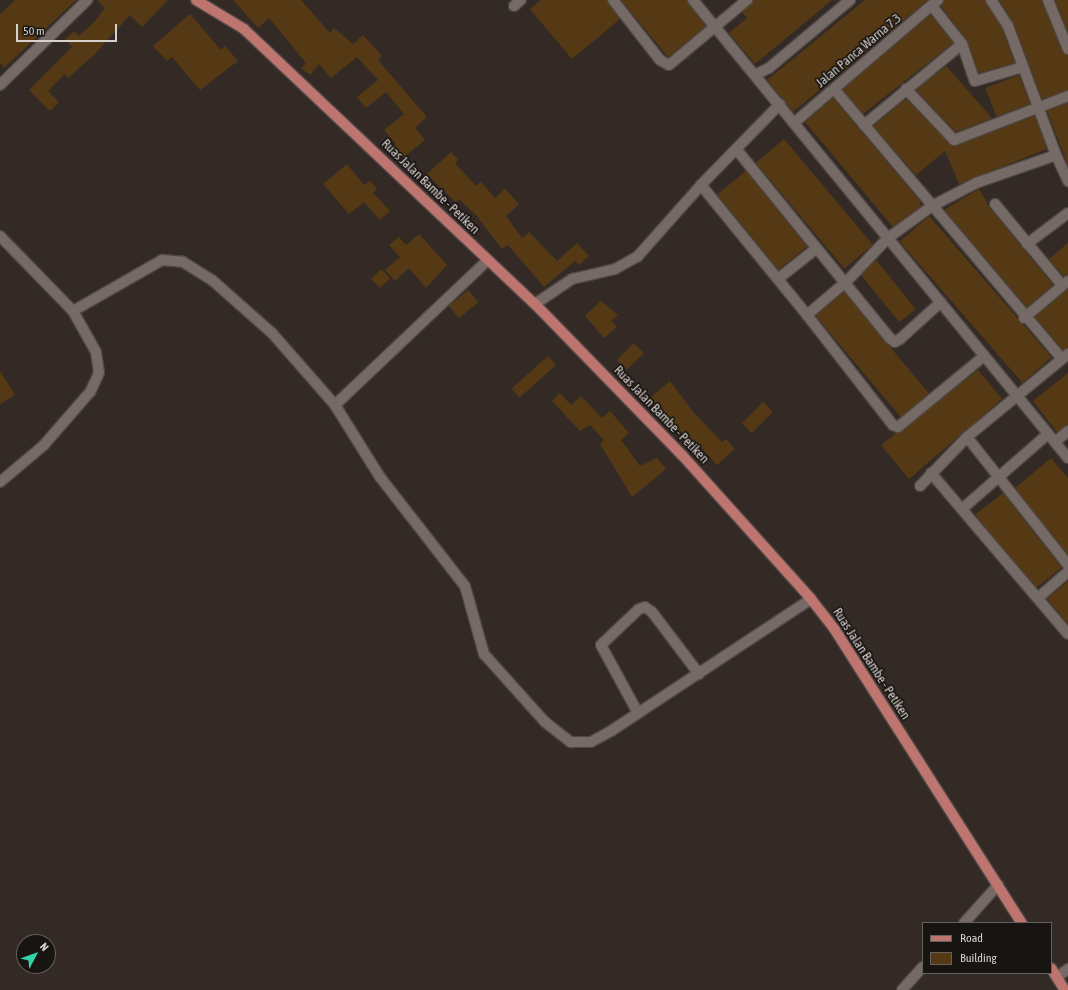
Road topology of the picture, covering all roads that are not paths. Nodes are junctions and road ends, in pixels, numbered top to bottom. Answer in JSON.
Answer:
{"nodes":[{"id":1,"x":87,"y":0,"type":"edge"},
{"id":2,"x":196,"y":0,"type":"edge"},
{"id":3,"x":613,"y":0,"type":"edge"},
{"id":4,"x":693,"y":0,"type":"edge"},
{"id":5,"x":747,"y":0,"type":"edge"},
{"id":6,"x":850,"y":0,"type":"edge"},
{"id":7,"x":991,"y":0,"type":"edge"},
{"id":8,"x":1048,"y":0,"type":"edge"},
{"id":9,"x":935,"y":3,"type":"edge"},
{"id":10,"x":715,"y":27,"type":"junction"},
{"id":11,"x":962,"y":44,"type":"junction"},
{"id":12,"x":1068,"y":49,"type":"edge"},
{"id":13,"x":1024,"y":67,"type":"junction"},
{"id":14,"x":757,"y":74,"type":"junction"},
{"id":15,"x":0,"y":85,"type":"edge"},
{"id":16,"x":834,"y":89,"type":"junction"},
{"id":17,"x":906,"y":89,"type":"junction"},
{"id":18,"x":1068,"y":96,"type":"edge"},
{"id":19,"x":780,"y":104,"type":"junction"},
{"id":20,"x":1039,"y":107,"type":"junction"},
{"id":21,"x":795,"y":122,"type":"junction"},
{"id":22,"x":864,"y":125,"type":"junction"},
{"id":23,"x":737,"y":150,"type":"junction"},
{"id":24,"x":1056,"y":155,"type":"junction"},
{"id":25,"x":1068,"y":181,"type":"edge"},
{"id":26,"x":701,"y":185,"type":"junction"},
{"id":27,"x":995,"y":204,"type":"dead end"},
{"id":28,"x":932,"y":206,"type":"junction"},
{"id":29,"x":1068,"y":212,"type":"edge"},
{"id":30,"x":0,"y":236,"type":"edge"},
{"id":31,"x":888,"y":238,"type":"junction"},
{"id":32,"x":1027,"y":244,"type":"junction"},
{"id":33,"x":817,"y":248,"type":"junction"},
{"id":34,"x":488,"y":260,"type":"junction"},
{"id":35,"x":779,"y":278,"type":"junction"},
{"id":36,"x":847,"y":281,"type":"junction"},
{"id":37,"x":1065,"y":283,"type":"edge"},
{"id":38,"x":941,"y":302,"type":"junction"},
{"id":39,"x":535,"y":304,"type":"junction"},
{"id":40,"x":73,"y":311,"type":"junction"},
{"id":41,"x":807,"y":315,"type":"junction"},
{"id":42,"x":1024,"y":318,"type":"junction"},
{"id":43,"x":984,"y":356,"type":"junction"},
{"id":44,"x":1065,"y":357,"type":"edge"},
{"id":45,"x":1016,"y":395,"type":"junction"},
{"id":46,"x":335,"y":405,"type":"junction"},
{"id":47,"x":1068,"y":431,"type":"edge"},
{"id":48,"x":1048,"y":434,"type":"junction"},
{"id":49,"x":967,"y":437,"type":"junction"},
{"id":50,"x":1055,"y":442,"type":"junction"},
{"id":51,"x":1068,"y":458,"type":"edge"},
{"id":52,"x":931,"y":473,"type":"junction"},
{"id":53,"x":999,"y":480,"type":"junction"},
{"id":54,"x":0,"y":482,"type":"edge"},
{"id":55,"x":920,"y":486,"type":"dead end"},
{"id":56,"x":962,"y":510,"type":"junction"},
{"id":57,"x":1068,"y":565,"type":"edge"},
{"id":58,"x":1068,"y":572,"type":"edge"},
{"id":59,"x":1039,"y":597,"type":"junction"},
{"id":60,"x":811,"y":599,"type":"junction"},
{"id":61,"x":1068,"y":634,"type":"edge"},
{"id":62,"x":699,"y":674,"type":"junction"},
{"id":63,"x":638,"y":713,"type":"junction"},
{"id":64,"x":998,"y":885,"type":"junction"},
{"id":65,"x":965,"y":922,"type":"edge"},
{"id":66,"x":1021,"y":922,"type":"edge"},
{"id":67,"x":922,"y":968,"type":"edge"},
{"id":68,"x":1052,"y":970,"type":"edge"},
{"id":69,"x":1068,"y":970,"type":"edge"},
{"id":70,"x":1057,"y":977,"type":"junction"},
{"id":71,"x":902,"y":990,"type":"edge"},
{"id":72,"x":1065,"y":990,"type":"edge"}],
"edges":[{"from":1,"to":15,"type":"street"},
{"from":2,"to":34,"type":"main road","name":"Ruas Jalan Bambe - Petiken"},
{"from":3,"to":10,"type":"street"},
{"from":4,"to":10,"type":"street"},
{"from":5,"to":10,"type":"street"},
{"from":6,"to":14,"type":"street"},
{"from":7,"to":13,"type":"street"},
{"from":8,"to":12,"type":"street"},
{"from":9,"to":11,"type":"street"},
{"from":9,"to":16,"type":"street","name":"Jalan Panca Warna 7.3"},
{"from":10,"to":14,"type":"street"},
{"from":11,"to":13,"type":"street"},
{"from":11,"to":17,"type":"street"},
{"from":13,"to":20,"type":"street"},
{"from":14,"to":19,"type":"street"},
{"from":16,"to":21,"type":"street","name":"Jalan Panca Warna 7.3"},
{"from":16,"to":22,"type":"street"},
{"from":17,"to":20,"type":"street"},
{"from":17,"to":22,"type":"street"},
{"from":18,"to":20,"type":"street"},
{"from":19,"to":21,"type":"street"},
{"from":19,"to":23,"type":"street"},
{"from":20,"to":24,"type":"street"},
{"from":21,"to":31,"type":"street"},
{"from":22,"to":28,"type":"street"},
{"from":23,"to":26,"type":"street"},
{"from":23,"to":33,"type":"street"},
{"from":24,"to":25,"type":"street"},
{"from":24,"to":28,"type":"street"},
{"from":26,"to":35,"type":"street"},
{"from":26,"to":39,"type":"street"},
{"from":27,"to":32,"type":"street"},
{"from":28,"to":31,"type":"street"},
{"from":28,"to":42,"type":"street"},
{"from":29,"to":32,"type":"street"},
{"from":30,"to":40,"type":"street"},
{"from":31,"to":36,"type":"street"},
{"from":31,"to":38,"type":"street"},
{"from":32,"to":37,"type":"street"},
{"from":33,"to":35,"type":"street"},
{"from":33,"to":36,"type":"street"},
{"from":34,"to":39,"type":"main road","name":"Ruas Jalan Bambe - Petiken"},
{"from":34,"to":46,"type":"street"},
{"from":35,"to":41,"type":"street"},
{"from":36,"to":38,"type":"street"},
{"from":36,"to":41,"type":"street"},
{"from":37,"to":42,"type":"street"},
{"from":38,"to":43,"type":"street"},
{"from":39,"to":60,"type":"main road","name":"Ruas Jalan Bambe - Petiken"},
{"from":40,"to":46,"type":"street"},
{"from":40,"to":54,"type":"street"},
{"from":41,"to":43,"type":"street"},
{"from":42,"to":44,"type":"street"},
{"from":43,"to":45,"type":"street"},
{"from":44,"to":45,"type":"street"},
{"from":45,"to":48,"type":"street"},
{"from":45,"to":49,"type":"street"},
{"from":46,"to":63,"type":"street"},
{"from":47,"to":50,"type":"street"},
{"from":48,"to":50,"type":"street"},
{"from":48,"to":53,"type":"street"},
{"from":49,"to":52,"type":"street"},
{"from":49,"to":53,"type":"street"},
{"from":50,"to":51,"type":"street"},
{"from":52,"to":55,"type":"street"},
{"from":52,"to":56,"type":"street"},
{"from":53,"to":56,"type":"street"},
{"from":53,"to":57,"type":"street"},
{"from":56,"to":59,"type":"street"},
{"from":58,"to":59,"type":"street"},
{"from":59,"to":61,"type":"street"},
{"from":60,"to":62,"type":"street"},
{"from":60,"to":64,"type":"main road","name":"Ruas Jalan Bambe - Petiken"},
{"from":62,"to":63,"type":"street"},
{"from":62,"to":63,"type":"street"},
{"from":64,"to":65,"type":"street"},
{"from":64,"to":66,"type":"main road","name":"Ruas Jalan Bambe - Petiken"},
{"from":67,"to":71,"type":"street"},
{"from":68,"to":70,"type":"main road"},
{"from":69,"to":70,"type":"street"},
{"from":70,"to":72,"type":"main road"}]}
